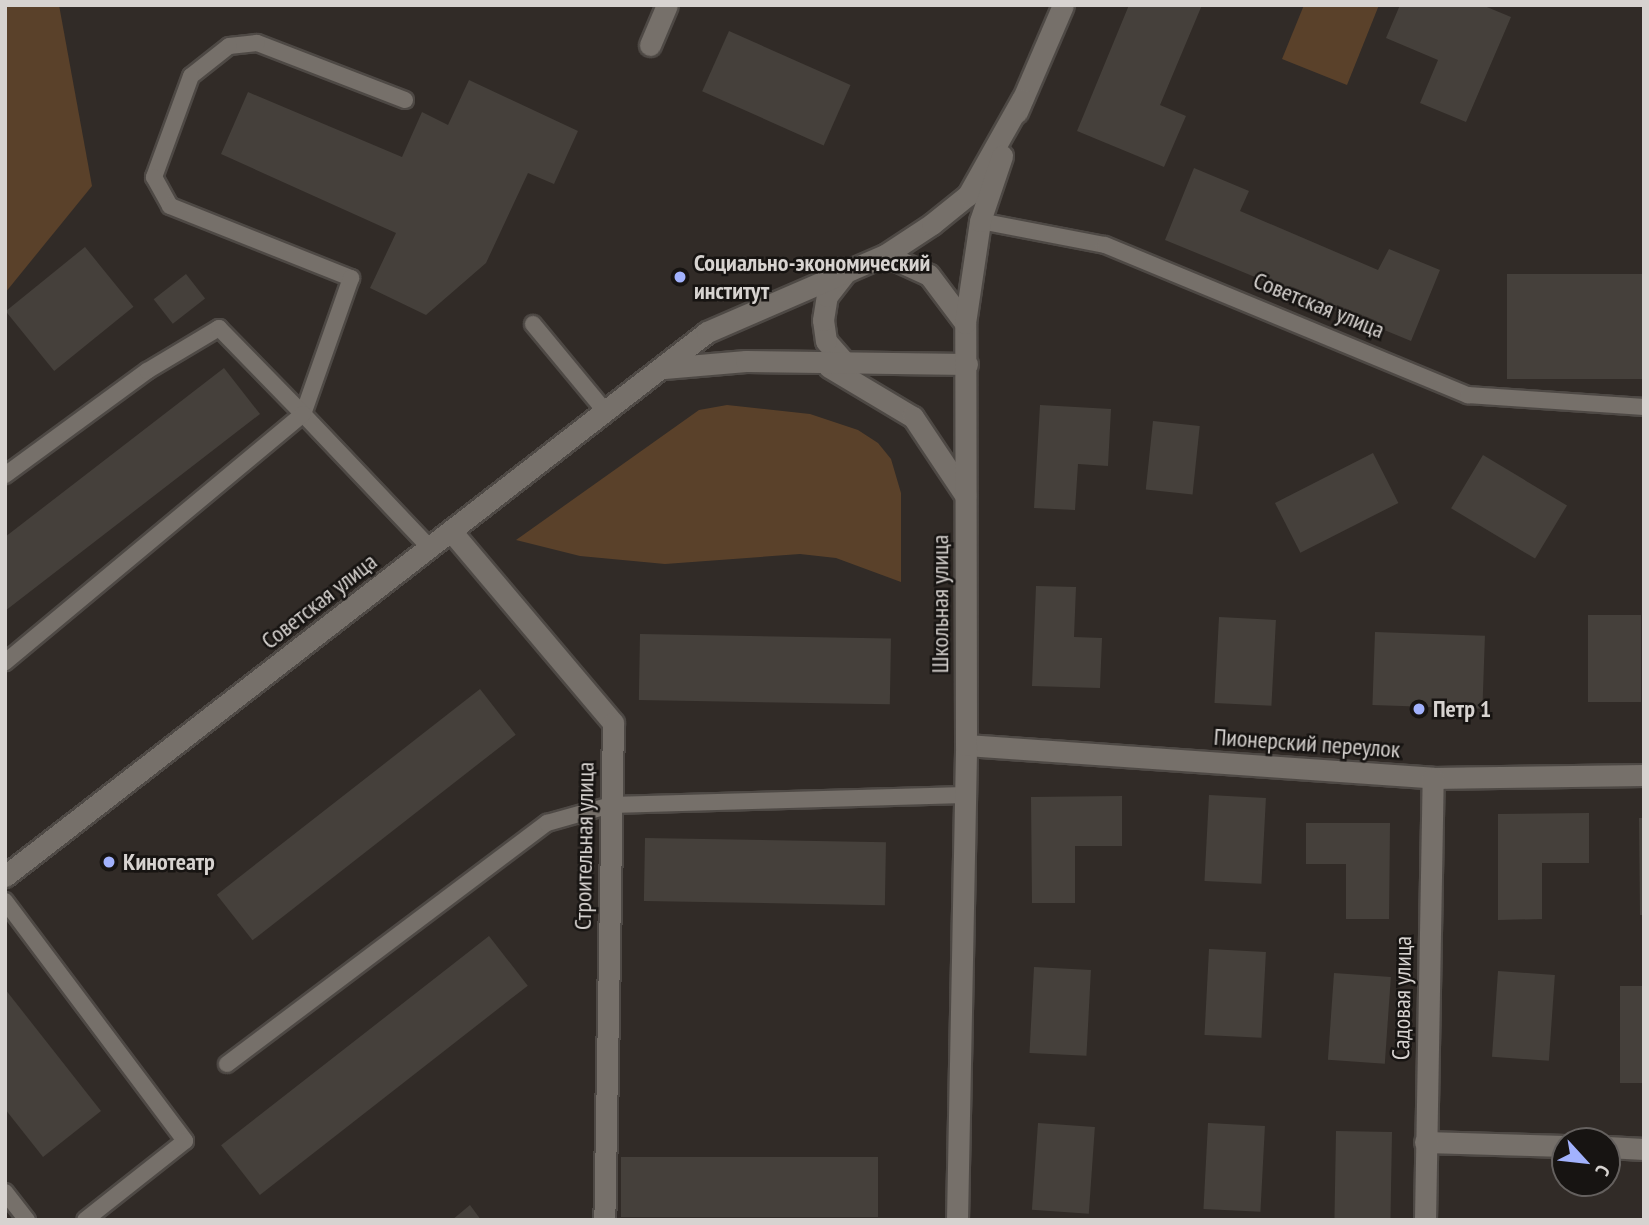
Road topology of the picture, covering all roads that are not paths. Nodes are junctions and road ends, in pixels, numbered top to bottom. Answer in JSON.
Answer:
{"nodes":[{"id":1,"x":667,"y":5,"type":"edge"},
{"id":2,"x":1063,"y":5,"type":"edge"},
{"id":3,"x":650,"y":45,"type":"dead end"},
{"id":4,"x":1022,"y":99,"type":"junction"},
{"id":5,"x":405,"y":100,"type":"dead end"},
{"id":6,"x":980,"y":221,"type":"junction"},
{"id":7,"x":885,"y":255,"type":"junction"},
{"id":8,"x":847,"y":271,"type":"junction"},
{"id":9,"x":965,"y":323,"type":"junction"},
{"id":10,"x":533,"y":324,"type":"dead end"},
{"id":11,"x":821,"y":363,"type":"junction"},
{"id":12,"x":846,"y":364,"type":"junction"},
{"id":13,"x":967,"y":364,"type":"junction"},
{"id":14,"x":664,"y":368,"type":"junction"},
{"id":15,"x":1644,"y":407,"type":"edge"},
{"id":16,"x":605,"y":411,"type":"junction"},
{"id":17,"x":303,"y":414,"type":"junction"},
{"id":18,"x":5,"y":475,"type":"edge"},
{"id":19,"x":966,"y":496,"type":"junction"},
{"id":20,"x":451,"y":531,"type":"junction"},
{"id":21,"x":430,"y":548,"type":"junction"},
{"id":22,"x":5,"y":662,"type":"edge"},
{"id":23,"x":966,"y":746,"type":"junction"},
{"id":24,"x":1644,"y":775,"type":"edge"},
{"id":25,"x":1433,"y":778,"type":"junction"},
{"id":26,"x":965,"y":795,"type":"junction"},
{"id":27,"x":611,"y":804,"type":"junction"},
{"id":28,"x":5,"y":877,"type":"edge"},
{"id":29,"x":5,"y":901,"type":"edge"},
{"id":30,"x":227,"y":1064,"type":"dead end"},
{"id":31,"x":1425,"y":1142,"type":"junction"},
{"id":32,"x":1551,"y":1146,"type":"edge"},
{"id":33,"x":1621,"y":1148,"type":"edge"},
{"id":34,"x":1644,"y":1149,"type":"edge"},
{"id":35,"x":5,"y":1192,"type":"edge"},
{"id":36,"x":27,"y":1220,"type":"edge"},
{"id":37,"x":85,"y":1220,"type":"edge"},
{"id":38,"x":604,"y":1220,"type":"edge"},
{"id":39,"x":957,"y":1220,"type":"edge"},
{"id":40,"x":1424,"y":1220,"type":"edge"}],
"edges":[{"from":1,"to":3,"type":"street"},
{"from":2,"to":4,"type":"street","name":"Школьная улица"},
{"from":4,"to":6,"type":"street","name":"Школьная улица"},
{"from":4,"to":7,"type":"street"},
{"from":5,"to":17,"type":"lane"},
{"from":6,"to":9,"type":"street","name":"Школьная улица"},
{"from":6,"to":15,"type":"lane","name":"Советская улица"},
{"from":7,"to":8,"type":"street"},
{"from":7,"to":9,"type":"street"},
{"from":8,"to":12,"type":"street"},
{"from":8,"to":14,"type":"street","name":"Советская улица"},
{"from":9,"to":13,"type":"street","name":"Школьная улица"},
{"from":10,"to":16,"type":"lane"},
{"from":11,"to":12,"type":"street"},
{"from":11,"to":14,"type":"street"},
{"from":11,"to":19,"type":"street"},
{"from":12,"to":13,"type":"street"},
{"from":13,"to":19,"type":"street","name":"Школьная улица"},
{"from":14,"to":16,"type":"street","name":"Советская улица"},
{"from":16,"to":20,"type":"street","name":"Советская улица"},
{"from":17,"to":18,"type":"lane"},
{"from":17,"to":21,"type":"lane"},
{"from":17,"to":22,"type":"lane"},
{"from":19,"to":23,"type":"street","name":"Школьная улица"},
{"from":20,"to":21,"type":"street","name":"Советская улица"},
{"from":20,"to":27,"type":"street","name":"Строительная улица"},
{"from":21,"to":28,"type":"street","name":"Советская улица"},
{"from":23,"to":25,"type":"street","name":"Пионерский переулок"},
{"from":23,"to":26,"type":"street","name":"Школьная улица"},
{"from":24,"to":25,"type":"street","name":"Пионерский переулок"},
{"from":25,"to":31,"type":"street","name":"Садовая улица"},
{"from":26,"to":27,"type":"lane"},
{"from":26,"to":39,"type":"street","name":"Школьная улица"},
{"from":27,"to":30,"type":"lane"},
{"from":27,"to":38,"type":"street","name":"Строительная улица"},
{"from":29,"to":37,"type":"lane"},
{"from":31,"to":32,"type":"street"},
{"from":31,"to":40,"type":"street","name":"Садовая улица"},
{"from":33,"to":34,"type":"street"},
{"from":35,"to":36,"type":"lane"}]}
